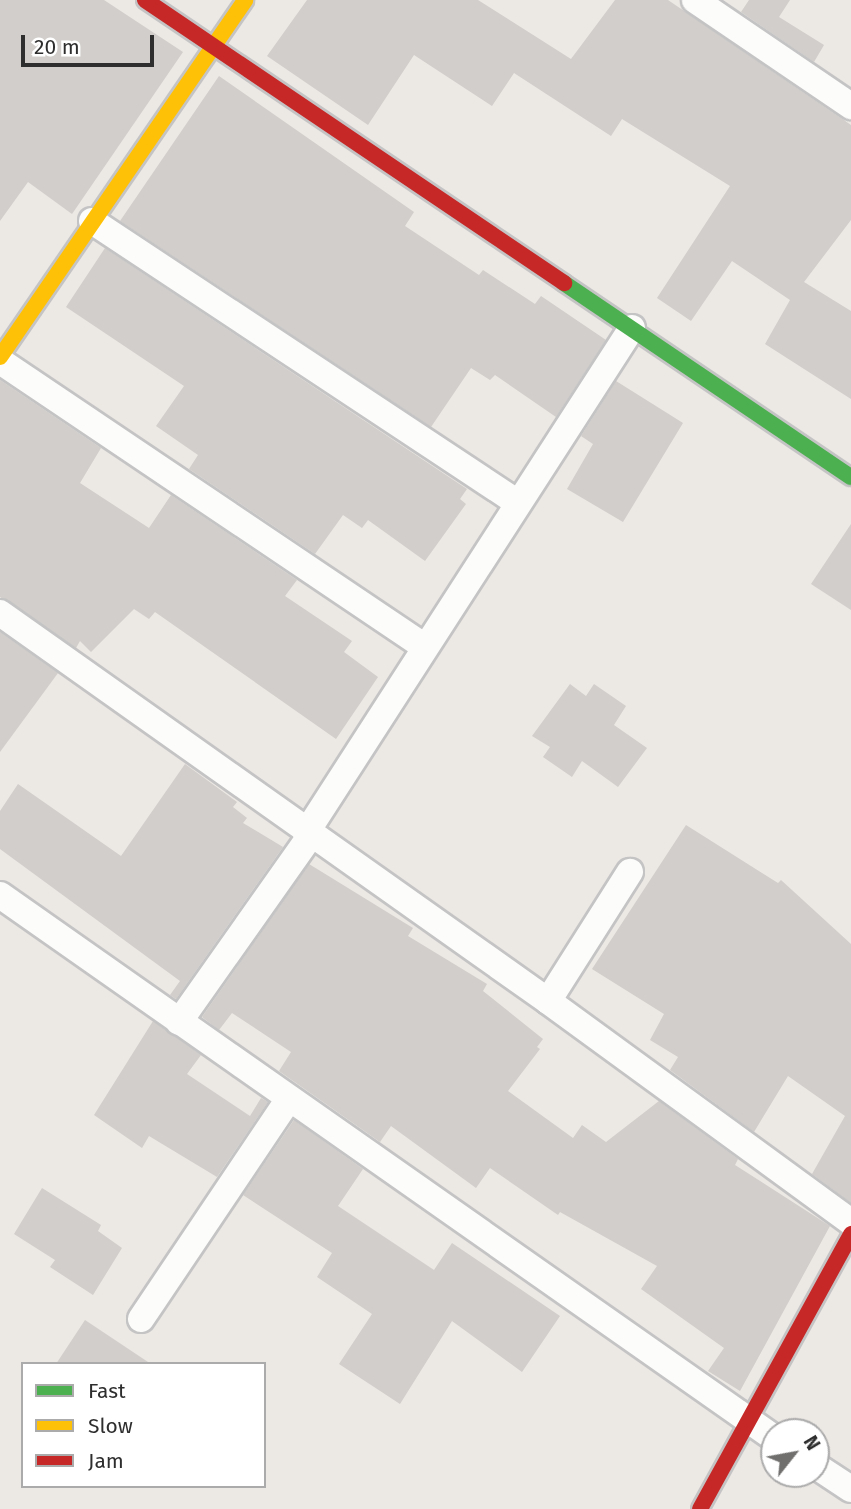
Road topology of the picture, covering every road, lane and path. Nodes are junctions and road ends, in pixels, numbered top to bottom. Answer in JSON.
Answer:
{"nodes":[{"id":1,"x":145,"y":0,"type":"edge"},
{"id":2,"x":245,"y":0,"type":"edge"},
{"id":3,"x":695,"y":0,"type":"edge"},
{"id":4,"x":215,"y":47,"type":"junction"},
{"id":5,"x":851,"y":106,"type":"edge"},
{"id":6,"x":92,"y":221,"type":"junction"},
{"id":7,"x":632,"y":328,"type":"junction"},
{"id":8,"x":0,"y":359,"type":"edge"},
{"id":9,"x":851,"y":477,"type":"edge"},
{"id":10,"x":518,"y":503,"type":"junction"},
{"id":11,"x":0,"y":613,"type":"edge"},
{"id":12,"x":425,"y":647,"type":"junction"},
{"id":13,"x":308,"y":834,"type":"junction"},
{"id":14,"x":630,"y":872,"type":"dead end"},
{"id":15,"x":0,"y":895,"type":"edge"},
{"id":16,"x":548,"y":1001,"type":"junction"},
{"id":17,"x":178,"y":1021,"type":"junction"},
{"id":18,"x":289,"y":1099,"type":"junction"},
{"id":19,"x":851,"y":1222,"type":"edge"},
{"id":20,"x":851,"y":1234,"type":"edge"},
{"id":21,"x":141,"y":1319,"type":"dead end"},
{"id":22,"x":748,"y":1420,"type":"junction"},
{"id":23,"x":760,"y":1428,"type":"edge"},
{"id":24,"x":830,"y":1475,"type":"edge"},
{"id":25,"x":851,"y":1489,"type":"edge"},
{"id":26,"x":700,"y":1509,"type":"edge"}],
"edges":[{"from":1,"to":4,"type":"street"},
{"from":2,"to":4,"type":"street"},
{"from":3,"to":5,"type":"lane"},
{"from":4,"to":6,"type":"street"},
{"from":4,"to":7,"type":"street"},
{"from":6,"to":8,"type":"street"},
{"from":6,"to":10,"type":"lane"},
{"from":7,"to":9,"type":"street"},
{"from":7,"to":10,"type":"lane"},
{"from":8,"to":12,"type":"lane"},
{"from":10,"to":12,"type":"lane"},
{"from":11,"to":13,"type":"lane"},
{"from":12,"to":13,"type":"lane"},
{"from":13,"to":16,"type":"lane"},
{"from":13,"to":17,"type":"lane"},
{"from":14,"to":16,"type":"lane"},
{"from":15,"to":17,"type":"lane"},
{"from":16,"to":19,"type":"lane"},
{"from":17,"to":18,"type":"lane"},
{"from":18,"to":21,"type":"lane"},
{"from":18,"to":22,"type":"lane"},
{"from":20,"to":22,"type":"street"},
{"from":22,"to":23,"type":"lane"},
{"from":22,"to":26,"type":"street"},
{"from":24,"to":25,"type":"lane"}]}
